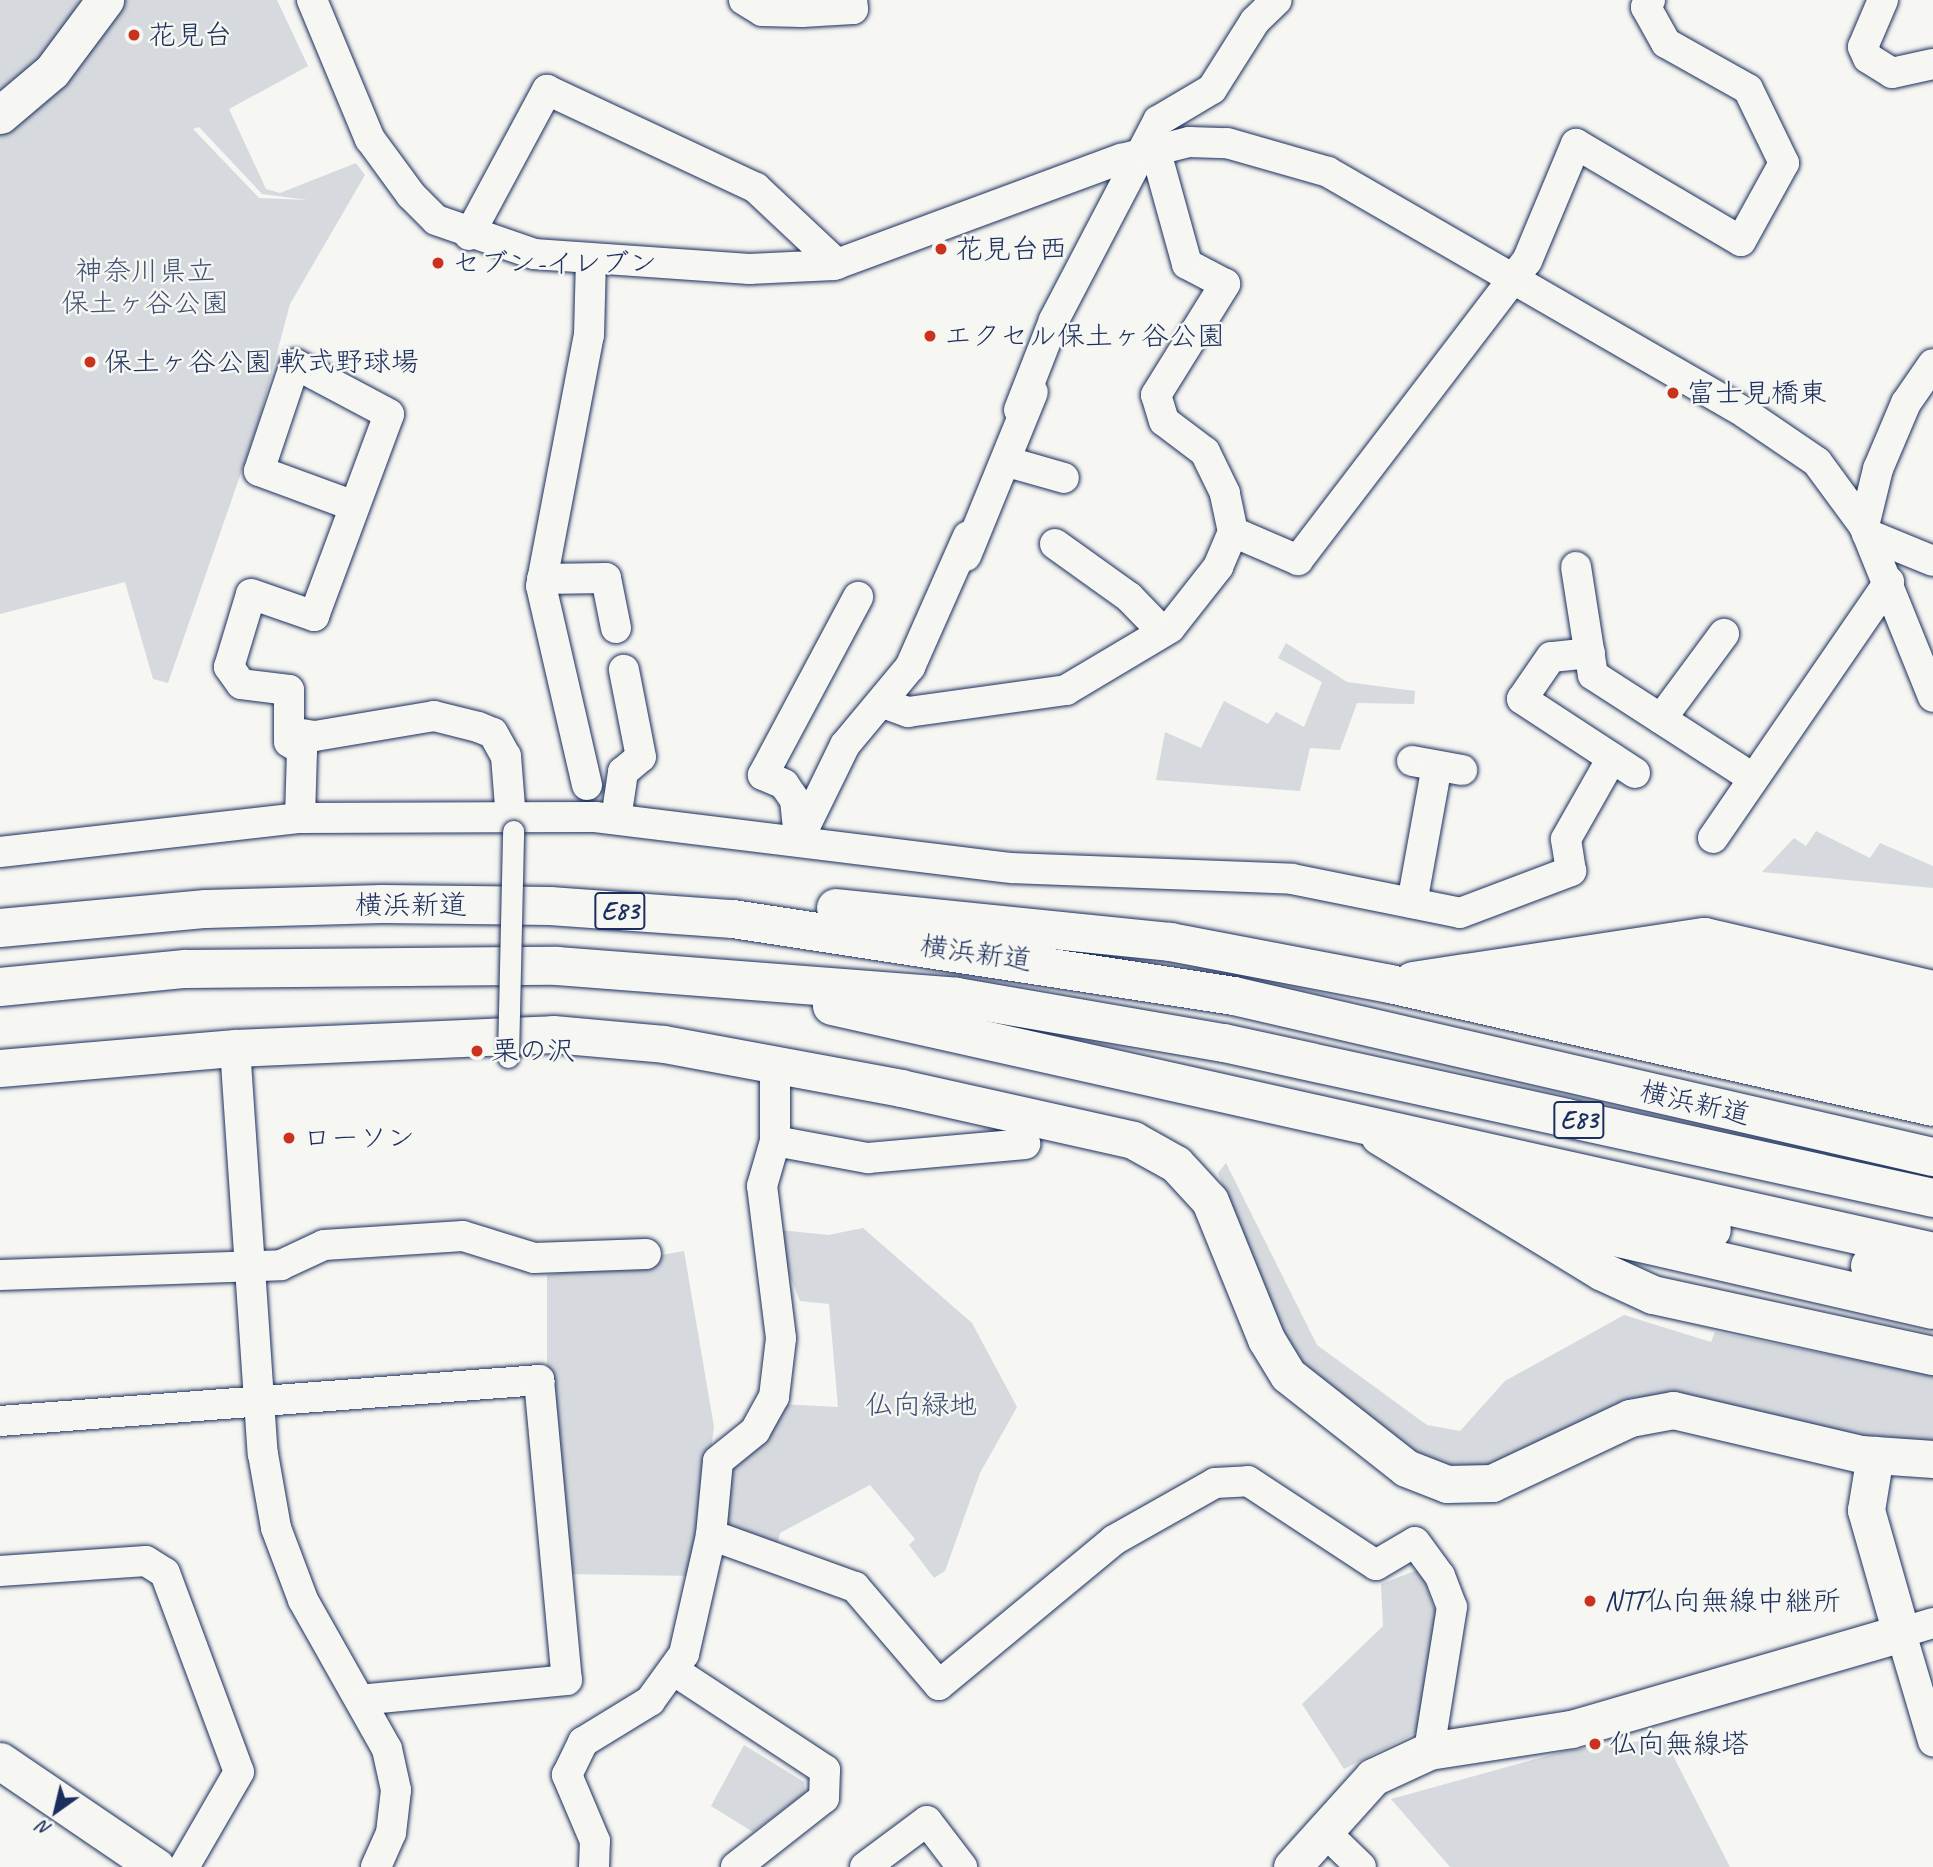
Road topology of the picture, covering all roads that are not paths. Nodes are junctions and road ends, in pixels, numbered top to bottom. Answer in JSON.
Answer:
{"nodes":[{"id":1,"x":105,"y":0,"type":"edge"},
{"id":2,"x":312,"y":0,"type":"edge"},
{"id":3,"x":744,"y":0,"type":"edge"},
{"id":4,"x":1277,"y":0,"type":"edge"},
{"id":5,"x":1650,"y":0,"type":"edge"},
{"id":6,"x":1883,"y":0,"type":"edge"},
{"id":7,"x":853,"y":10,"type":"edge"},
{"id":8,"x":1933,"y":64,"type":"edge"},
{"id":9,"x":0,"y":114,"type":"edge"},
{"id":10,"x":1150,"y":150,"type":"junction"},
{"id":11,"x":468,"y":235,"type":"junction"},
{"id":12,"x":591,"y":261,"type":"junction"},
{"id":13,"x":837,"y":264,"type":"junction"},
{"id":14,"x":1511,"y":280,"type":"junction"},
{"id":15,"x":1933,"y":364,"type":"edge"},
{"id":16,"x":1019,"y":410,"type":"dead end"},
{"id":17,"x":1008,"y":462,"type":"junction"},
{"id":18,"x":1064,"y":478,"type":"dead end"},
{"id":19,"x":986,"y":498,"type":"dead end"},
{"id":20,"x":354,"y":506,"type":"junction"},
{"id":21,"x":1866,"y":530,"type":"junction"},
{"id":22,"x":1233,"y":532,"type":"junction"},
{"id":23,"x":1055,"y":544,"type":"dead end"},
{"id":24,"x":966,"y":556,"type":"dead end"},
{"id":25,"x":1933,"y":561,"type":"edge"},
{"id":26,"x":1576,"y":567,"type":"dead end"},
{"id":27,"x":542,"y":579,"type":"junction"},
{"id":28,"x":1889,"y":582,"type":"junction"},
{"id":29,"x":858,"y":597,"type":"dead end"},
{"id":30,"x":615,"y":628,"type":"dead end"},
{"id":31,"x":1162,"y":631,"type":"junction"},
{"id":32,"x":1724,"y":634,"type":"dead end"},
{"id":33,"x":1590,"y":653,"type":"junction"},
{"id":34,"x":624,"y":670,"type":"dead end"},
{"id":35,"x":1933,"y":697,"type":"edge"},
{"id":36,"x":883,"y":703,"type":"junction"},
{"id":37,"x":1661,"y":719,"type":"junction"},
{"id":38,"x":289,"y":732,"type":"junction"},
{"id":39,"x":1437,"y":766,"type":"dead end"},
{"id":40,"x":1750,"y":776,"type":"junction"},
{"id":41,"x":597,"y":806,"type":"junction"},
{"id":42,"x":300,"y":818,"type":"junction"},
{"id":43,"x":512,"y":825,"type":"junction"},
{"id":44,"x":1713,"y":838,"type":"dead end"},
{"id":45,"x":799,"y":839,"type":"junction"},
{"id":46,"x":0,"y":852,"type":"edge"},
{"id":47,"x":1412,"y":904,"type":"junction"},
{"id":48,"x":550,"y":906,"type":"junction"},
{"id":49,"x":0,"y":928,"type":"edge"},
{"id":50,"x":1624,"y":949,"type":"junction"},
{"id":51,"x":1542,"y":961,"type":"junction"},
{"id":52,"x":1468,"y":972,"type":"junction"},
{"id":53,"x":677,"y":973,"type":"junction"},
{"id":54,"x":1390,"y":984,"type":"junction"},
{"id":55,"x":0,"y":987,"type":"edge"},
{"id":56,"x":1933,"y":990,"type":"edge"},
{"id":57,"x":1933,"y":1020,"type":"edge"},
{"id":58,"x":235,"y":1048,"type":"junction"},
{"id":59,"x":1933,"y":1048,"type":"edge"},
{"id":60,"x":508,"y":1057,"type":"dead end"},
{"id":61,"x":0,"y":1068,"type":"edge"},
{"id":62,"x":775,"y":1068,"type":"junction"},
{"id":63,"x":1933,"y":1079,"type":"edge"},
{"id":64,"x":1933,"y":1107,"type":"edge"},
{"id":65,"x":1349,"y":1117,"type":"junction"},
{"id":66,"x":1043,"y":1137,"type":"junction"},
{"id":67,"x":775,"y":1141,"type":"junction"},
{"id":68,"x":1933,"y":1157,"type":"edge"},
{"id":69,"x":1432,"y":1166,"type":"junction"},
{"id":70,"x":1933,"y":1198,"type":"edge"},
{"id":71,"x":1509,"y":1213,"type":"junction"},
{"id":72,"x":1933,"y":1252,"type":"edge"},
{"id":73,"x":646,"y":1254,"type":"dead end"},
{"id":74,"x":1577,"y":1256,"type":"junction"},
{"id":75,"x":254,"y":1267,"type":"junction"},
{"id":76,"x":0,"y":1275,"type":"edge"},
{"id":77,"x":1933,"y":1280,"type":"edge"},
{"id":78,"x":1933,"y":1310,"type":"edge"},
{"id":79,"x":1933,"y":1338,"type":"edge"},
{"id":80,"x":1933,"y":1356,"type":"edge"},
{"id":81,"x":260,"y":1402,"type":"junction"},
{"id":82,"x":0,"y":1421,"type":"edge"},
{"id":83,"x":1875,"y":1455,"type":"junction"},
{"id":84,"x":1933,"y":1459,"type":"edge"},
{"id":85,"x":711,"y":1535,"type":"junction"},
{"id":86,"x":0,"y":1570,"type":"edge"},
{"id":87,"x":1917,"y":1628,"type":"edge"},
{"id":88,"x":673,"y":1670,"type":"junction"},
{"id":89,"x":361,"y":1700,"type":"junction"},
{"id":90,"x":1933,"y":1741,"type":"edge"},
{"id":91,"x":1429,"y":1751,"type":"junction"},
{"id":92,"x":0,"y":1761,"type":"edge"},
{"id":93,"x":1325,"y":1832,"type":"junction"},
{"id":94,"x":156,"y":1867,"type":"edge"},
{"id":95,"x":184,"y":1867,"type":"edge"},
{"id":96,"x":376,"y":1867,"type":"edge"},
{"id":97,"x":594,"y":1867,"type":"edge"},
{"id":98,"x":736,"y":1867,"type":"edge"},
{"id":99,"x":865,"y":1867,"type":"edge"},
{"id":100,"x":962,"y":1867,"type":"edge"},
{"id":101,"x":1292,"y":1867,"type":"edge"},
{"id":102,"x":1361,"y":1867,"type":"edge"}],
"edges":[{"from":1,"to":9,"type":"street"},
{"from":2,"to":11,"type":"street"},
{"from":3,"to":7,"type":"street"},
{"from":4,"to":10,"type":"street"},
{"from":5,"to":14,"type":"street"},
{"from":6,"to":8,"type":"street"},
{"from":10,"to":13,"type":"street"},
{"from":10,"to":14,"type":"street"},
{"from":10,"to":16,"type":"street"},
{"from":10,"to":17,"type":"street"},
{"from":10,"to":22,"type":"street"},
{"from":11,"to":12,"type":"street"},
{"from":11,"to":13,"type":"street"},
{"from":12,"to":13,"type":"street"},
{"from":12,"to":27,"type":"street"},
{"from":14,"to":21,"type":"street"},
{"from":14,"to":22,"type":"street"},
{"from":15,"to":21,"type":"street"},
{"from":17,"to":18,"type":"street"},
{"from":17,"to":24,"type":"street"},
{"from":19,"to":36,"type":"street"},
{"from":20,"to":20,"type":"street"},
{"from":20,"to":38,"type":"street"},
{"from":21,"to":25,"type":"street"},
{"from":21,"to":28,"type":"street"},
{"from":22,"to":31,"type":"street"},
{"from":23,"to":31,"type":"street"},
{"from":26,"to":33,"type":"street"},
{"from":27,"to":30,"type":"street"},
{"from":27,"to":41,"type":"street"},
{"from":28,"to":35,"type":"street"},
{"from":28,"to":40,"type":"street"},
{"from":29,"to":45,"type":"street"},
{"from":31,"to":36,"type":"street"},
{"from":32,"to":37,"type":"street"},
{"from":33,"to":37,"type":"street"},
{"from":33,"to":47,"type":"street"},
{"from":34,"to":41,"type":"street"},
{"from":36,"to":45,"type":"street"},
{"from":37,"to":40,"type":"street"},
{"from":38,"to":42,"type":"street"},
{"from":38,"to":43,"type":"street"},
{"from":39,"to":47,"type":"street"},
{"from":40,"to":44,"type":"street"},
{"from":41,"to":43,"type":"street"},
{"from":41,"to":45,"type":"street"},
{"from":42,"to":43,"type":"street"},
{"from":42,"to":46,"type":"street"},
{"from":43,"to":60,"type":"street","bridge":true},
{"from":45,"to":47,"type":"street"},
{"from":48,"to":49,"type":"highway","name":"横浜新道","number":"E83"},
{"from":48,"to":54,"type":"highway"},
{"from":48,"to":68,"type":"highway","name":"横浜新道","number":"E83"},
{"from":50,"to":51,"type":"highway"},
{"from":50,"to":56,"type":"highway"},
{"from":50,"to":57,"type":"highway"},
{"from":51,"to":52,"type":"highway"},
{"from":51,"to":59,"type":"highway"},
{"from":52,"to":54,"type":"highway"},
{"from":52,"to":63,"type":"highway"},
{"from":53,"to":55,"type":"highway","name":"横浜新道","number":"E83"},
{"from":53,"to":65,"type":"highway"},
{"from":53,"to":70,"type":"highway","name":"横浜新道","number":"E83"},
{"from":54,"to":64,"type":"highway"},
{"from":58,"to":61,"type":"street"},
{"from":58,"to":62,"type":"street"},
{"from":58,"to":75,"type":"street"},
{"from":62,"to":66,"type":"street"},
{"from":62,"to":67,"type":"street"},
{"from":65,"to":69,"type":"highway"},
{"from":65,"to":72,"type":"highway"},
{"from":66,"to":67,"type":"street"},
{"from":66,"to":83,"type":"street"},
{"from":67,"to":85,"type":"street"},
{"from":69,"to":71,"type":"highway"},
{"from":69,"to":77,"type":"highway"},
{"from":71,"to":74,"type":"highway"},
{"from":71,"to":78,"type":"highway"},
{"from":73,"to":75,"type":"street"},
{"from":74,"to":79,"type":"highway"},
{"from":74,"to":80,"type":"highway"},
{"from":75,"to":76,"type":"street"},
{"from":75,"to":81,"type":"street"},
{"from":81,"to":82,"type":"street"},
{"from":81,"to":89,"type":"street"},
{"from":81,"to":89,"type":"street"},
{"from":83,"to":84,"type":"street"},
{"from":83,"to":87,"type":"street"},
{"from":85,"to":88,"type":"street"},
{"from":85,"to":91,"type":"street"},
{"from":86,"to":95,"type":"street"},
{"from":87,"to":90,"type":"street"},
{"from":87,"to":91,"type":"street"},
{"from":88,"to":97,"type":"street"},
{"from":88,"to":98,"type":"street"},
{"from":89,"to":96,"type":"street"},
{"from":91,"to":93,"type":"street"},
{"from":92,"to":94,"type":"street"},
{"from":93,"to":101,"type":"street"},
{"from":93,"to":102,"type":"street"},
{"from":99,"to":100,"type":"street"}]}
